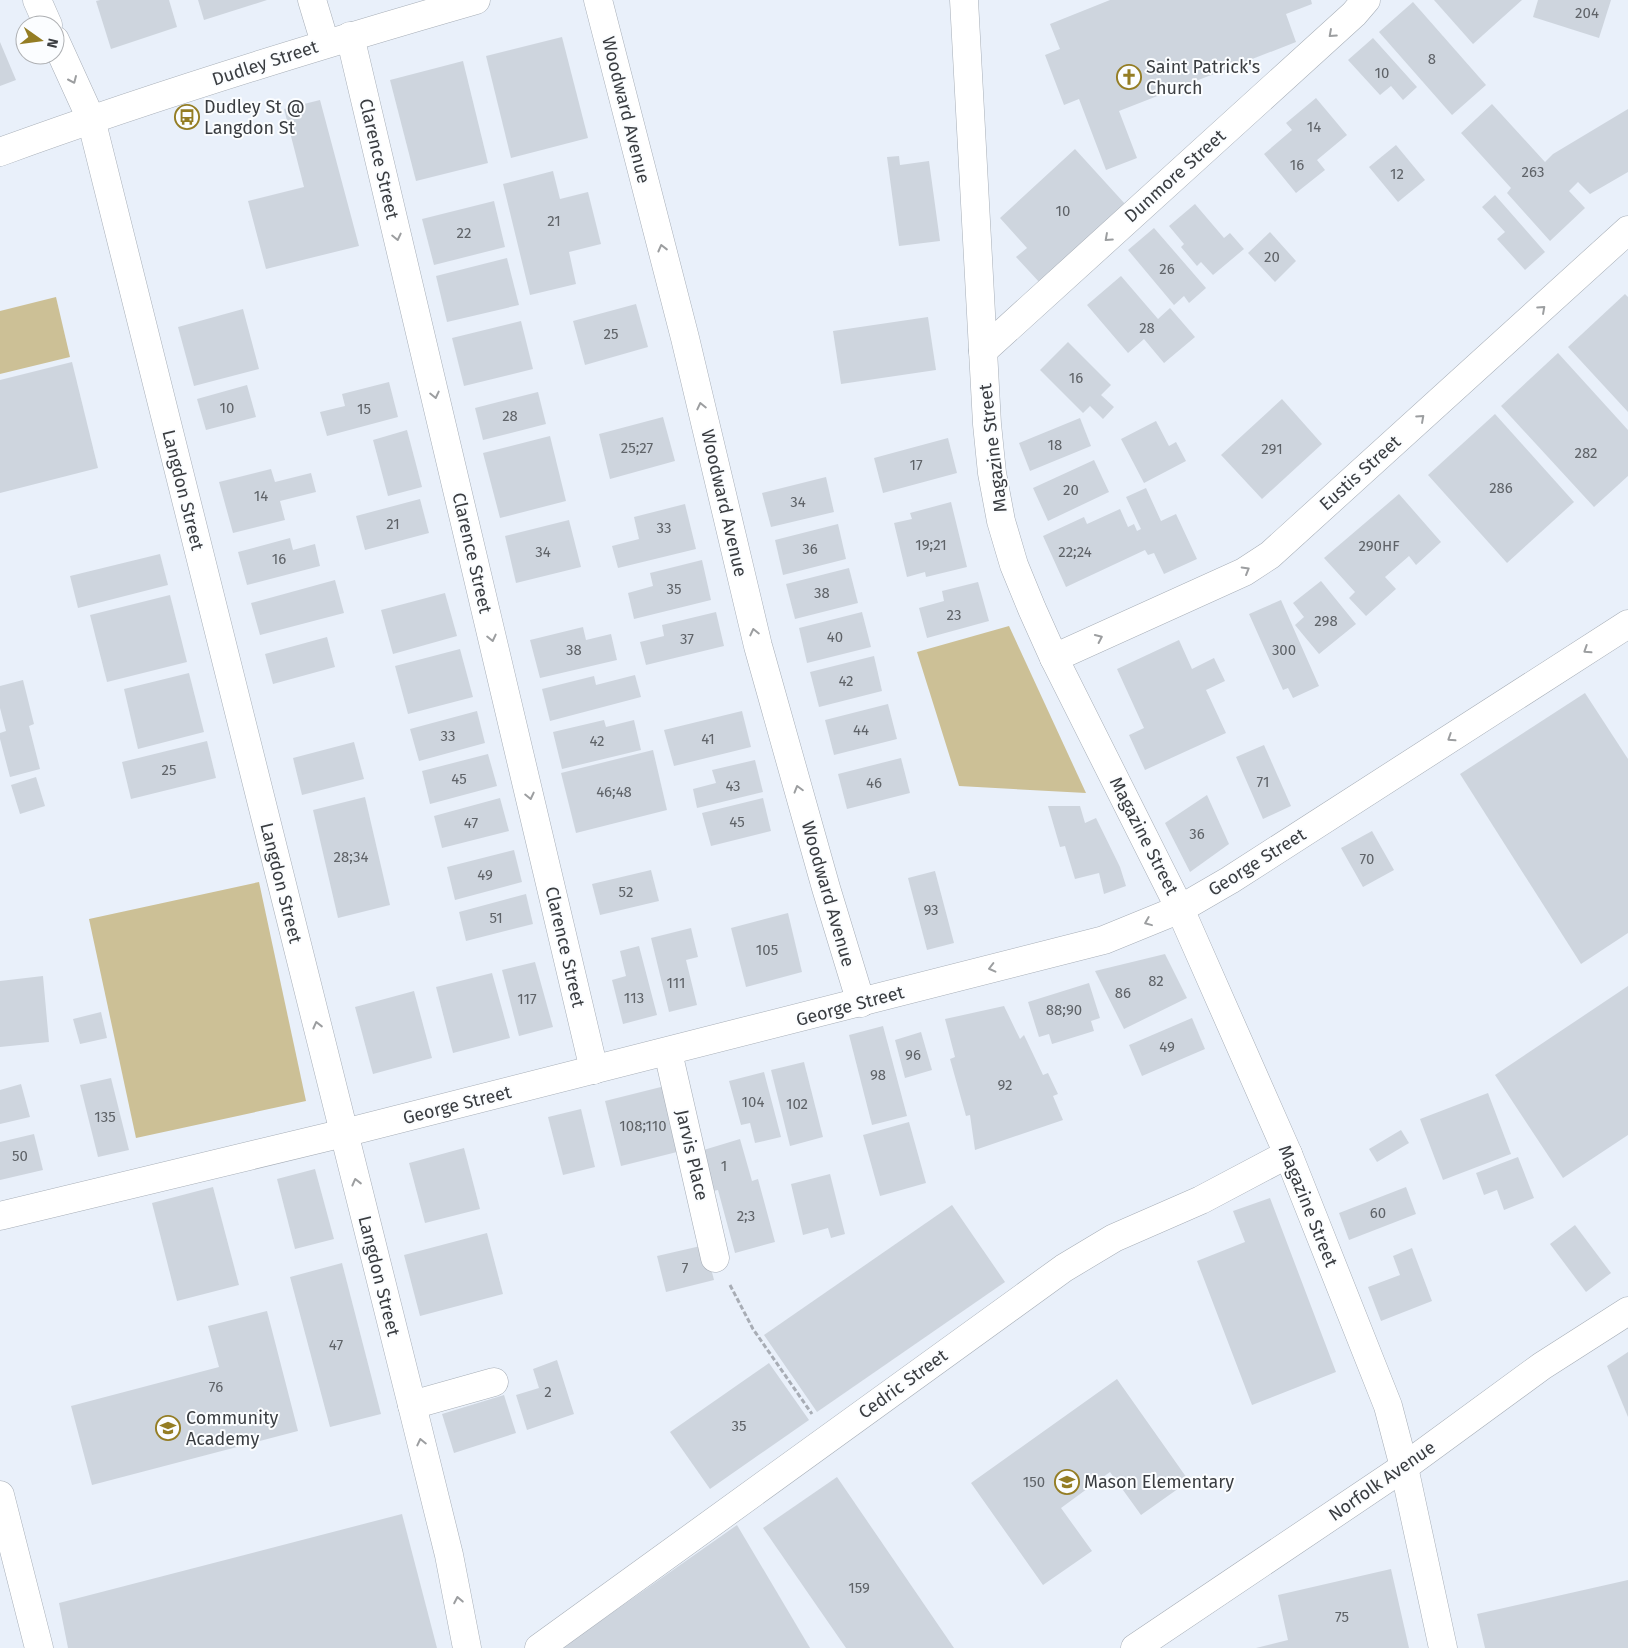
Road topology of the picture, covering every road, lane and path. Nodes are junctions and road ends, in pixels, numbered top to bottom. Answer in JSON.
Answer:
{"nodes":[{"id":1,"x":37,"y":0,"type":"edge"},
{"id":2,"x":312,"y":0,"type":"edge"},
{"id":3,"x":476,"y":0,"type":"edge"},
{"id":4,"x":598,"y":0,"type":"edge"},
{"id":5,"x":964,"y":0,"type":"edge"},
{"id":6,"x":1366,"y":0,"type":"edge"},
{"id":7,"x":44,"y":15,"type":"edge"},
{"id":8,"x":337,"y":40,"type":"junction"},
{"id":9,"x":65,"y":62,"type":"edge"},
{"id":10,"x":91,"y":119,"type":"junction"},
{"id":11,"x":0,"y":152,"type":"edge"},
{"id":12,"x":1628,"y":230,"type":"edge"},
{"id":13,"x":983,"y":351,"type":"junction"},
{"id":14,"x":1628,"y":624,"type":"edge"},
{"id":15,"x":1054,"y":658,"type":"junction"},
{"id":16,"x":1180,"y":909,"type":"junction"},
{"id":17,"x":860,"y":1003,"type":"junction"},
{"id":18,"x":668,"y":1052,"type":"junction"},
{"id":19,"x":594,"y":1070,"type":"junction"},
{"id":20,"x":344,"y":1133,"type":"junction"},
{"id":21,"x":1288,"y":1154,"type":"junction"},
{"id":22,"x":0,"y":1216,"type":"edge"},
{"id":23,"x":716,"y":1258,"type":"joint"},
{"id":24,"x":1628,"y":1311,"type":"edge"},
{"id":25,"x":494,"y":1382,"type":"dead end"},
{"id":26,"x":412,"y":1404,"type":"junction"},
{"id":27,"x":828,"y":1438,"type":"junction"},
{"id":28,"x":1404,"y":1467,"type":"junction"},
{"id":29,"x":0,"y":1495,"type":"edge"},
{"id":30,"x":39,"y":1648,"type":"edge"},
{"id":31,"x":467,"y":1648,"type":"edge"},
{"id":32,"x":540,"y":1648,"type":"edge"},
{"id":33,"x":1135,"y":1648,"type":"edge"},
{"id":34,"x":1443,"y":1648,"type":"edge"}],
"edges":[{"from":1,"to":7,"type":"street"},
{"from":2,"to":8,"type":"street","name":"Clarence Street"},
{"from":3,"to":8,"type":"street","name":"Dudley Street"},
{"from":17,"to":4,"type":"street","name":"Woodward Avenue","one_way":true},
{"from":5,"to":13,"type":"street","name":"Magazine Street"},
{"from":6,"to":13,"type":"street","name":"Dunmore Street","one_way":true},
{"from":8,"to":10,"type":"street","name":"Dudley Street"},
{"from":8,"to":19,"type":"street","name":"Clarence Street","one_way":true},
{"from":9,"to":10,"type":"street","name":"Langdon Street","one_way":true},
{"from":10,"to":11,"type":"street","name":"Dudley Street"},
{"from":20,"to":10,"type":"street","name":"Langdon Street","one_way":true},
{"from":15,"to":12,"type":"street","name":"Eustis Street","one_way":true},
{"from":13,"to":15,"type":"street","name":"Magazine Street"},
{"from":14,"to":16,"type":"street","name":"George Street","one_way":true},
{"from":15,"to":16,"type":"street","name":"Magazine Street"},
{"from":16,"to":17,"type":"street","name":"George Street","one_way":true},
{"from":16,"to":21,"type":"street","name":"Magazine Street"},
{"from":17,"to":18,"type":"street","name":"George Street"},
{"from":18,"to":19,"type":"street","name":"George Street"},
{"from":18,"to":23,"type":"street","name":"Jarvis Place"},
{"from":19,"to":20,"type":"street","name":"George Street"},
{"from":20,"to":22,"type":"street","name":"George Street"},
{"from":26,"to":20,"type":"street","name":"Langdon Street","one_way":true},
{"from":21,"to":27,"type":"street","name":"Cedric Street"},
{"from":21,"to":28,"type":"street","name":"Magazine Street"},
{"from":23,"to":27,"type":"path"},
{"from":24,"to":28,"type":"street","name":"Norfolk Avenue"},
{"from":25,"to":26,"type":"street"},
{"from":31,"to":26,"type":"street","name":"Langdon Street","one_way":true},
{"from":27,"to":32,"type":"street","name":"Cedric Street"},
{"from":28,"to":33,"type":"street","name":"Norfolk Avenue"},
{"from":28,"to":34,"type":"street","name":"Magazine Street"},
{"from":29,"to":30,"type":"street"}]}
